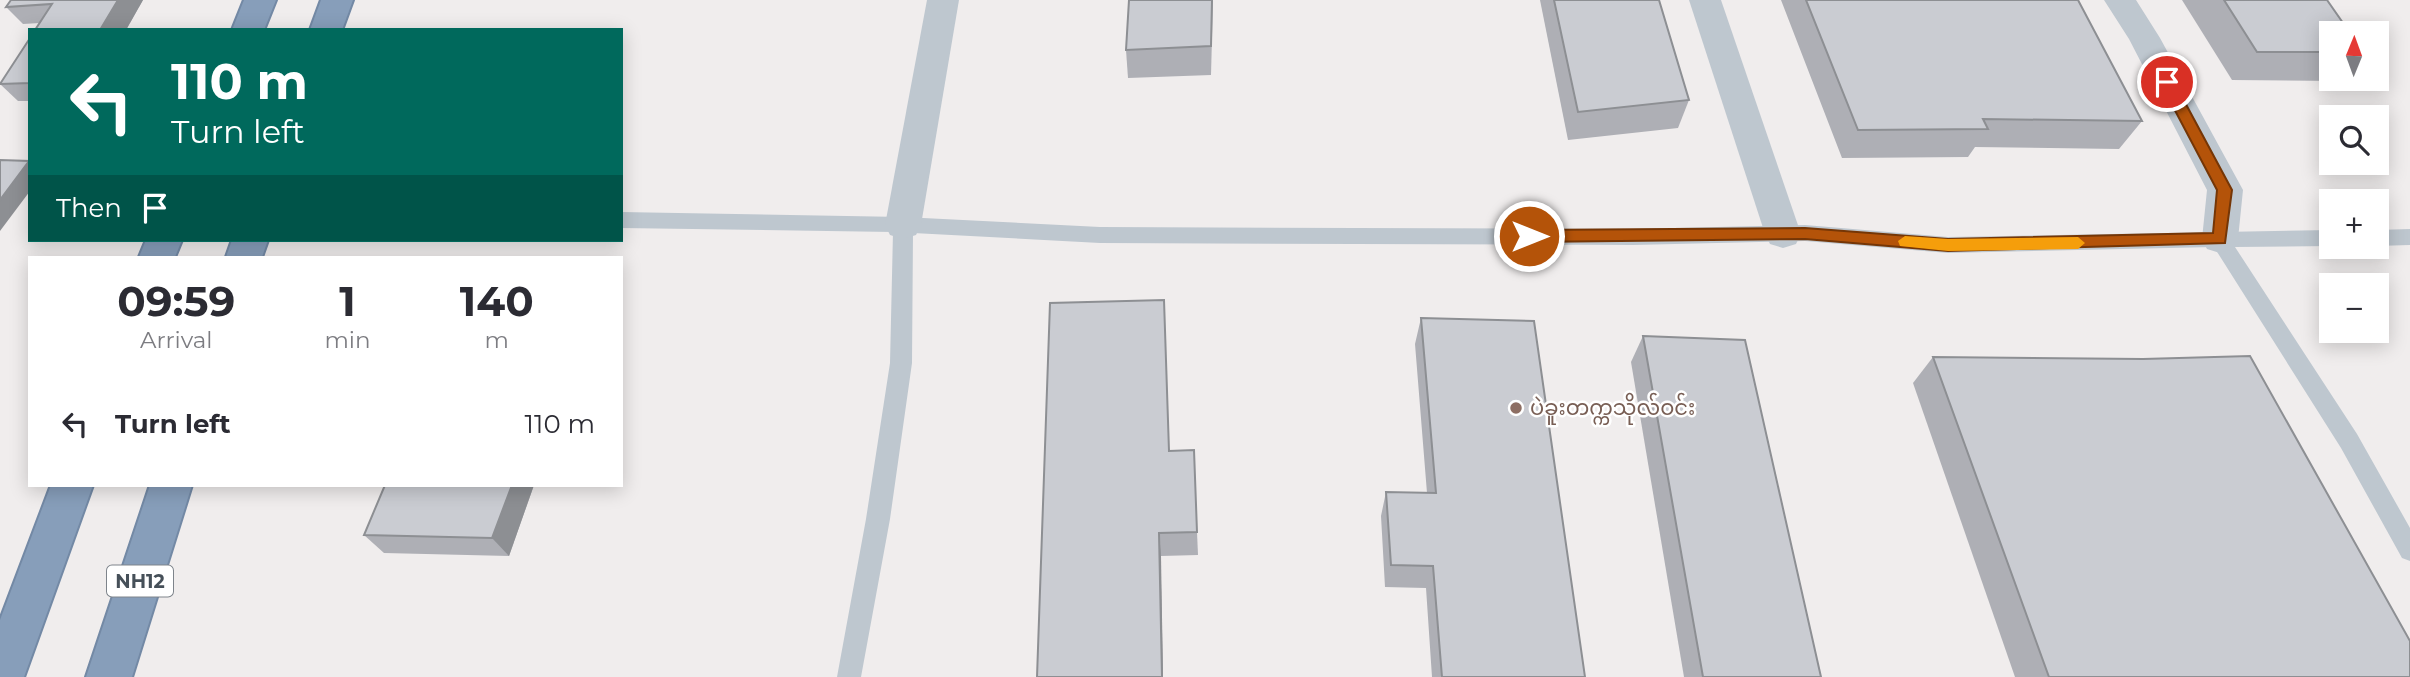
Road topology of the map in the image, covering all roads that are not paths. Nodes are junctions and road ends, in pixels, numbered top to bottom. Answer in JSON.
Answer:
{"nodes":[{"id":1,"x":260,"y":0,"type":"edge"},
{"id":2,"x":337,"y":0,"type":"edge"},
{"id":3,"x":943,"y":0,"type":"edge"},
{"id":4,"x":1705,"y":0,"type":"edge"},
{"id":5,"x":2120,"y":0,"type":"edge"},
{"id":6,"x":249,"y":28,"type":"edge"},
{"id":7,"x":327,"y":28,"type":"edge"},
{"id":8,"x":623,"y":220,"type":"edge"},
{"id":9,"x":903,"y":225,"type":"junction"},
{"id":10,"x":1783,"y":234,"type":"junction"},
{"id":11,"x":2410,"y":237,"type":"edge"},
{"id":12,"x":2319,"y":238,"type":"edge"},
{"id":13,"x":2389,"y":238,"type":"edge"},
{"id":14,"x":2220,"y":239,"type":"junction"},
{"id":15,"x":71,"y":487,"type":"edge"},
{"id":16,"x":170,"y":487,"type":"edge"},
{"id":17,"x":2410,"y":550,"type":"edge"},
{"id":18,"x":1,"y":677,"type":"edge"},
{"id":19,"x":109,"y":677,"type":"edge"},
{"id":20,"x":849,"y":677,"type":"edge"}],
"edges":[{"from":1,"to":6,"type":"highway"},
{"from":2,"to":7,"type":"highway"},
{"from":3,"to":9,"type":"street"},
{"from":4,"to":10,"type":"street"},
{"from":5,"to":14,"type":"street"},
{"from":8,"to":9,"type":"lane"},
{"from":9,"to":10,"type":"lane"},
{"from":9,"to":20,"type":"lane"},
{"from":10,"to":14,"type":"lane"},
{"from":11,"to":13,"type":"lane"},
{"from":12,"to":14,"type":"lane"},
{"from":14,"to":17,"type":"lane"},
{"from":15,"to":18,"type":"highway"},
{"from":16,"to":19,"type":"highway","number":"NH12"}]}
